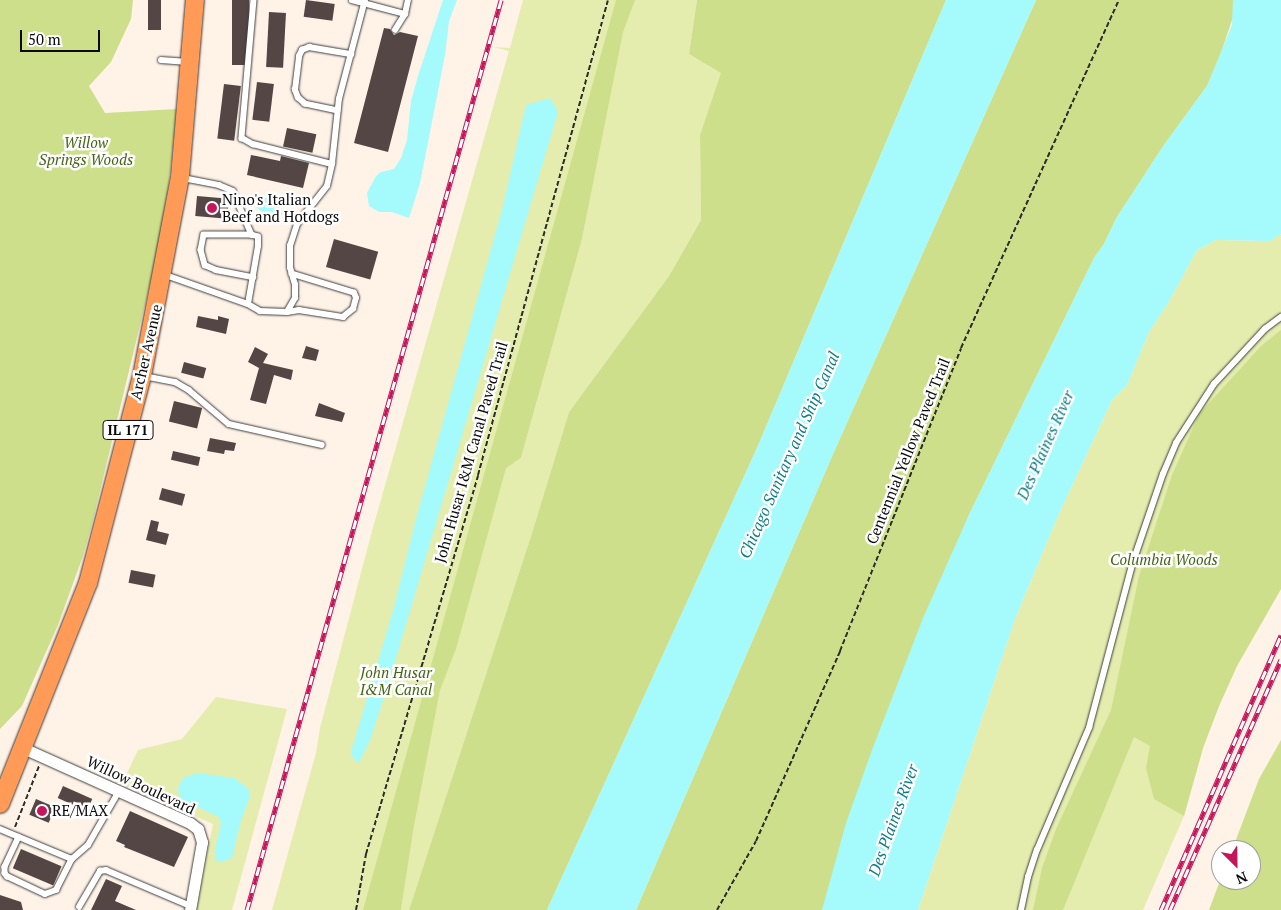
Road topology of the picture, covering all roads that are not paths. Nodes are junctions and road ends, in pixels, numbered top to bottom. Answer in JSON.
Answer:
{"nodes":[{"id":1,"x":195,"y":0,"type":"edge"},
{"id":2,"x":254,"y":0,"type":"edge"},
{"id":3,"x":352,"y":0,"type":"edge"},
{"id":4,"x":408,"y":0,"type":"edge"},
{"id":5,"x":364,"y":1,"type":"edge"},
{"id":6,"x":405,"y":14,"type":"junction"},
{"id":7,"x":395,"y":30,"type":"dead end"},
{"id":8,"x":351,"y":54,"type":"junction"},
{"id":9,"x":162,"y":60,"type":"dead end"},
{"id":10,"x":188,"y":62,"type":"junction"},
{"id":11,"x":338,"y":111,"type":"junction"},
{"id":12,"x":332,"y":164,"type":"junction"},
{"id":13,"x":180,"y":177,"type":"junction"},
{"id":14,"x":252,"y":235,"type":"junction"},
{"id":15,"x":163,"y":274,"type":"junction"},
{"id":16,"x":292,"y":274,"type":"junction"},
{"id":17,"x":253,"y":277,"type":"junction"},
{"id":18,"x":248,"y":304,"type":"junction"},
{"id":19,"x":287,"y":312,"type":"junction"},
{"id":20,"x":1281,"y":317,"type":"edge"},
{"id":21,"x":142,"y":376,"type":"junction"},
{"id":22,"x":322,"y":444,"type":"dead end"},
{"id":23,"x":23,"y":748,"type":"junction"},
{"id":24,"x":119,"y":791,"type":"junction"},
{"id":25,"x":0,"y":804,"type":"edge"},
{"id":26,"x":0,"y":829,"type":"edge"},
{"id":27,"x":19,"y":837,"type":"junction"},
{"id":28,"x":72,"y":859,"type":"junction"},
{"id":29,"x":79,"y":907,"type":"dead end"},
{"id":30,"x":190,"y":908,"type":"edge"},
{"id":31,"x":1021,"y":910,"type":"edge"}],
"edges":[{"from":1,"to":10,"type":"main road","name":"Archer Avenue","number":"IL 171"},
{"from":2,"to":12,"type":"lane"},
{"from":3,"to":5,"type":"lane"},
{"from":4,"to":6,"type":"lane"},
{"from":5,"to":6,"type":"lane"},
{"from":5,"to":8,"type":"lane"},
{"from":6,"to":7,"type":"lane"},
{"from":8,"to":11,"type":"lane"},
{"from":8,"to":11,"type":"lane"},
{"from":9,"to":10,"type":"lane"},
{"from":10,"to":13,"type":"main road","name":"Archer Avenue","number":"IL 171"},
{"from":11,"to":12,"type":"lane"},
{"from":12,"to":16,"type":"lane"},
{"from":13,"to":14,"type":"lane"},
{"from":13,"to":15,"type":"main road","name":"Archer Avenue","number":"IL 171"},
{"from":14,"to":17,"type":"lane"},
{"from":14,"to":17,"type":"lane"},
{"from":15,"to":18,"type":"lane"},
{"from":15,"to":21,"type":"main road","name":"Archer Avenue","number":"IL 171"},
{"from":16,"to":19,"type":"lane"},
{"from":16,"to":19,"type":"lane"},
{"from":17,"to":18,"type":"lane"},
{"from":18,"to":19,"type":"lane"},
{"from":20,"to":31,"type":"lane"},
{"from":21,"to":22,"type":"lane"},
{"from":21,"to":23,"type":"main road","name":"Archer Avenue","number":"IL 171"},
{"from":23,"to":24,"type":"street","name":"Willow Boulevard"},
{"from":23,"to":25,"type":"main road","name":"Archer Avenue","number":"IL 171"},
{"from":24,"to":28,"type":"lane"},
{"from":24,"to":30,"type":"street","name":"Willow Boulevard"},
{"from":26,"to":27,"type":"lane"},
{"from":27,"to":28,"type":"lane"},
{"from":27,"to":28,"type":"lane"},
{"from":29,"to":30,"type":"lane"}]}
